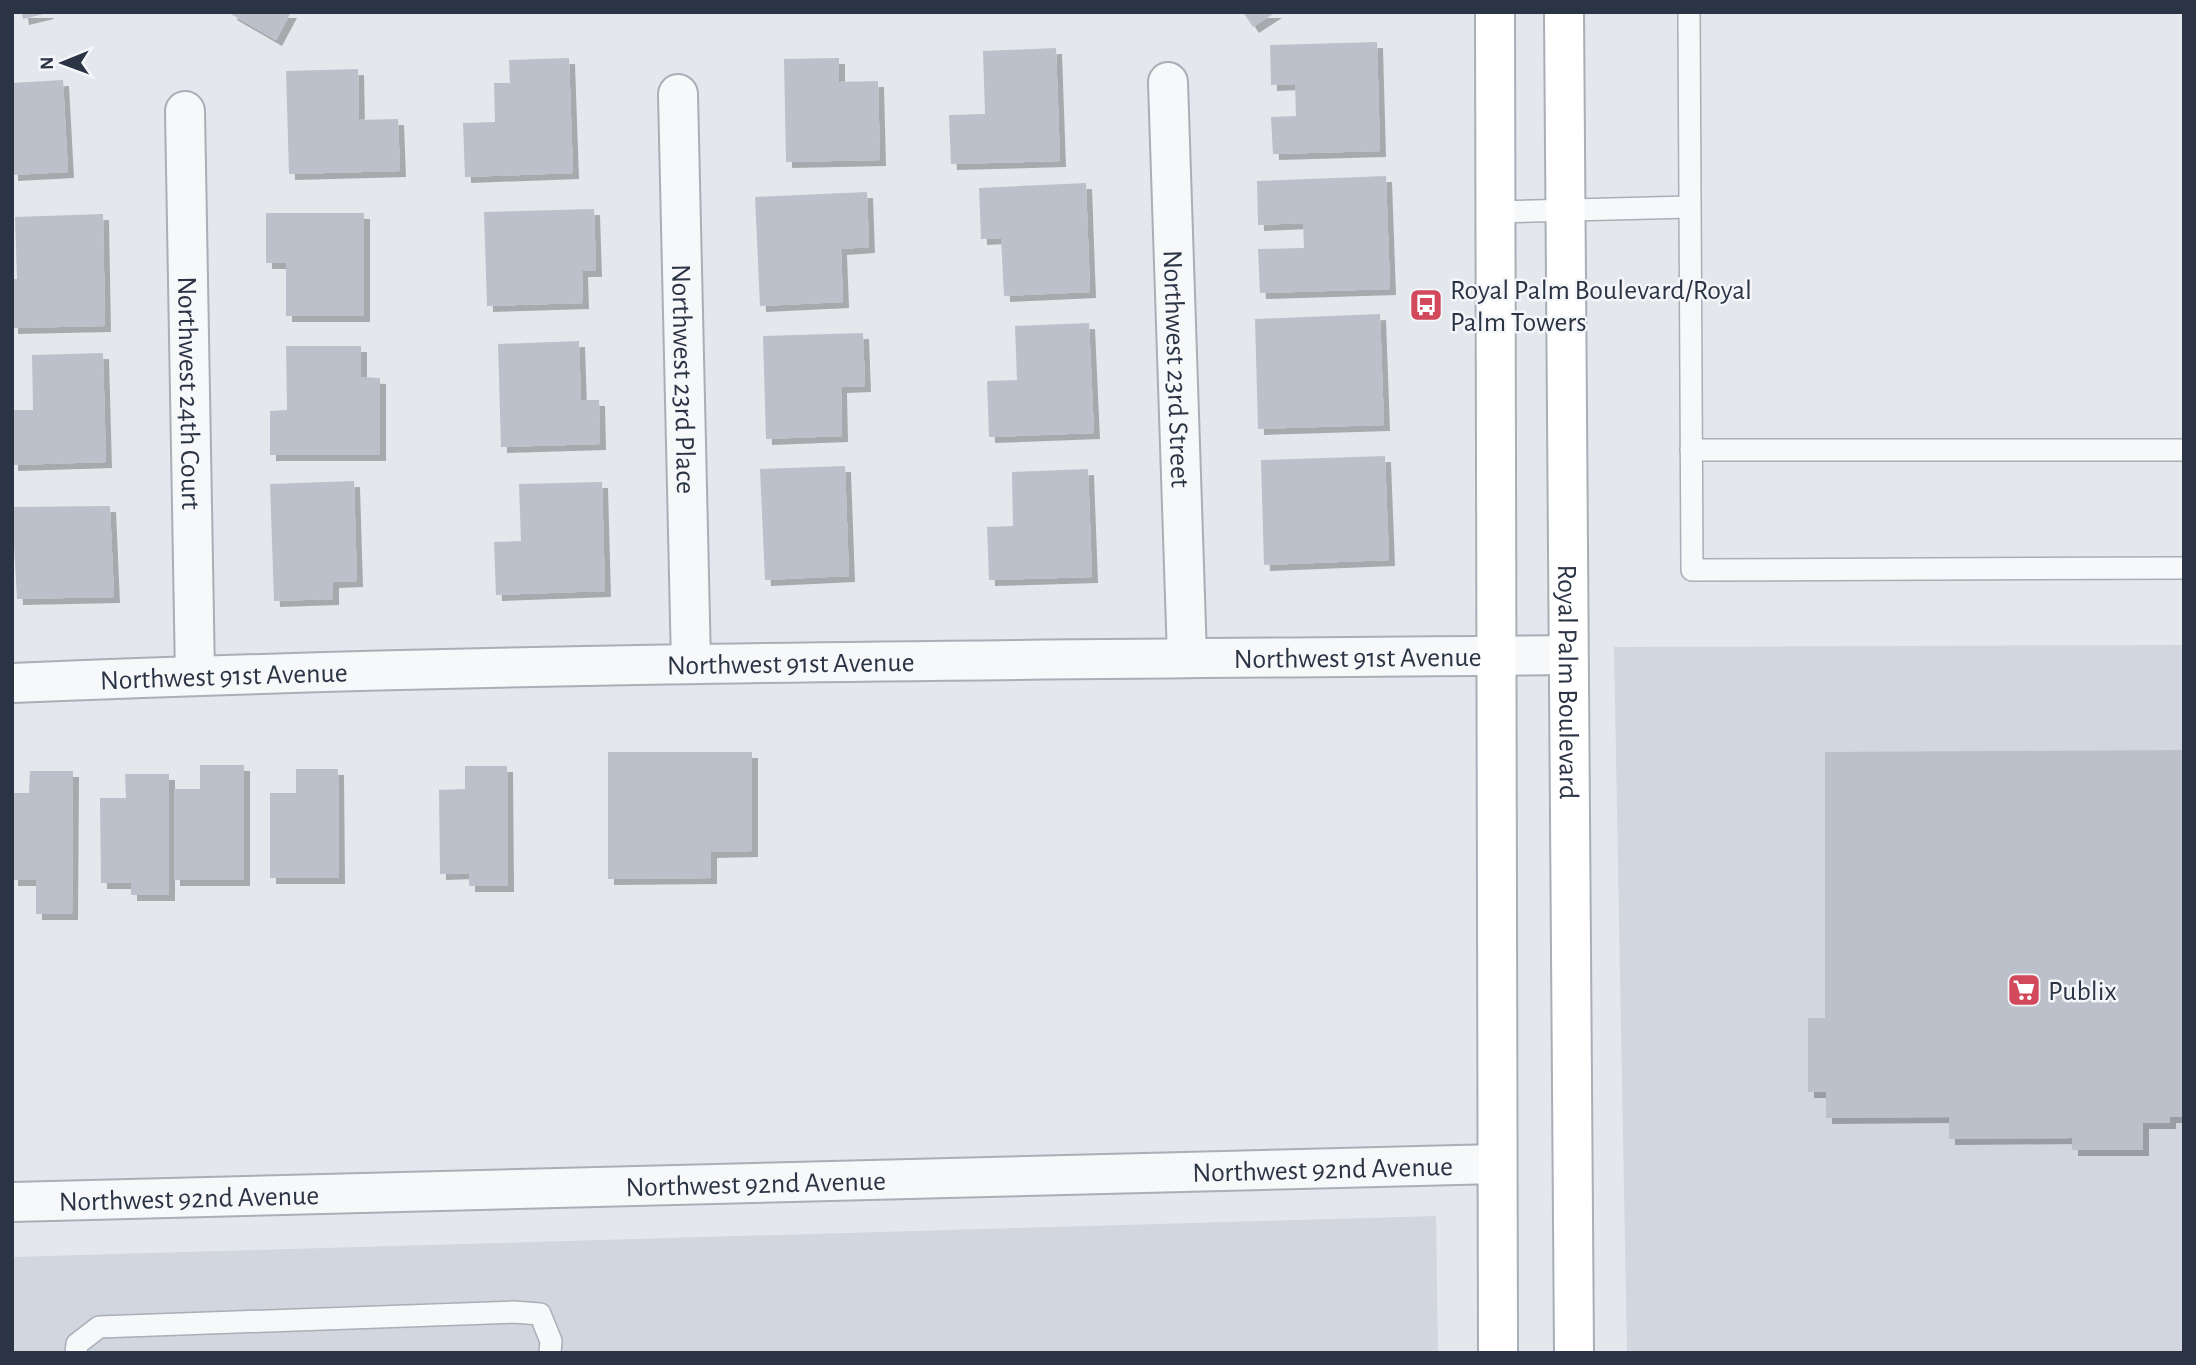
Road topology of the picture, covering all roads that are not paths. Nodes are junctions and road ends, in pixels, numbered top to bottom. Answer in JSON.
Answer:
{"nodes":[{"id":1,"x":1495,"y":12,"type":"edge"},
{"id":2,"x":1564,"y":12,"type":"edge"},
{"id":3,"x":1689,"y":12,"type":"edge"},
{"id":4,"x":1168,"y":82,"type":"dead end"},
{"id":5,"x":678,"y":93,"type":"dead end"},
{"id":6,"x":185,"y":111,"type":"dead end"},
{"id":7,"x":1689,"y":207,"type":"junction"},
{"id":8,"x":1565,"y":210,"type":"junction"},
{"id":9,"x":1495,"y":212,"type":"junction"},
{"id":10,"x":1691,"y":450,"type":"junction"},
{"id":11,"x":2184,"y":450,"type":"edge"},
{"id":12,"x":2184,"y":568,"type":"edge"},
{"id":13,"x":1497,"y":655,"type":"junction"},
{"id":14,"x":1567,"y":655,"type":"junction"},
{"id":15,"x":1187,"y":657,"type":"junction"},
{"id":16,"x":691,"y":663,"type":"junction"},
{"id":17,"x":195,"y":675,"type":"junction"},
{"id":18,"x":12,"y":683,"type":"edge"},
{"id":19,"x":1497,"y":1164,"type":"junction"},
{"id":20,"x":12,"y":1202,"type":"edge"},
{"id":21,"x":76,"y":1353,"type":"edge"},
{"id":22,"x":550,"y":1353,"type":"edge"},
{"id":23,"x":1498,"y":1353,"type":"edge"},
{"id":24,"x":1574,"y":1353,"type":"edge"}],
"edges":[{"from":1,"to":9,"type":"main road"},
{"from":2,"to":8,"type":"main road","name":"Royal Palm Boulevard"},
{"from":3,"to":7,"type":"lane"},
{"from":4,"to":15,"type":"street","name":"Northwest 23rd Street"},
{"from":5,"to":16,"type":"street","name":"Northwest 23rd Place"},
{"from":6,"to":17,"type":"street","name":"Northwest 24th Court"},
{"from":7,"to":8,"type":"lane"},
{"from":7,"to":10,"type":"lane"},
{"from":8,"to":9,"type":"lane"},
{"from":8,"to":14,"type":"main road","name":"Royal Palm Boulevard"},
{"from":9,"to":13,"type":"main road"},
{"from":10,"to":11,"type":"lane"},
{"from":10,"to":12,"type":"lane"},
{"from":13,"to":14,"type":"street","name":"Northwest 91st Avenue"},
{"from":13,"to":15,"type":"street","name":"Northwest 91st Avenue"},
{"from":13,"to":19,"type":"main road"},
{"from":14,"to":24,"type":"main road","name":"Royal Palm Boulevard"},
{"from":15,"to":16,"type":"street","name":"Northwest 91st Avenue"},
{"from":16,"to":17,"type":"street","name":"Northwest 91st Avenue"},
{"from":17,"to":18,"type":"street","name":"Northwest 91st Avenue"},
{"from":19,"to":20,"type":"street","name":"Northwest 92nd Avenue"},
{"from":19,"to":23,"type":"main road"},
{"from":21,"to":22,"type":"lane"}]}
